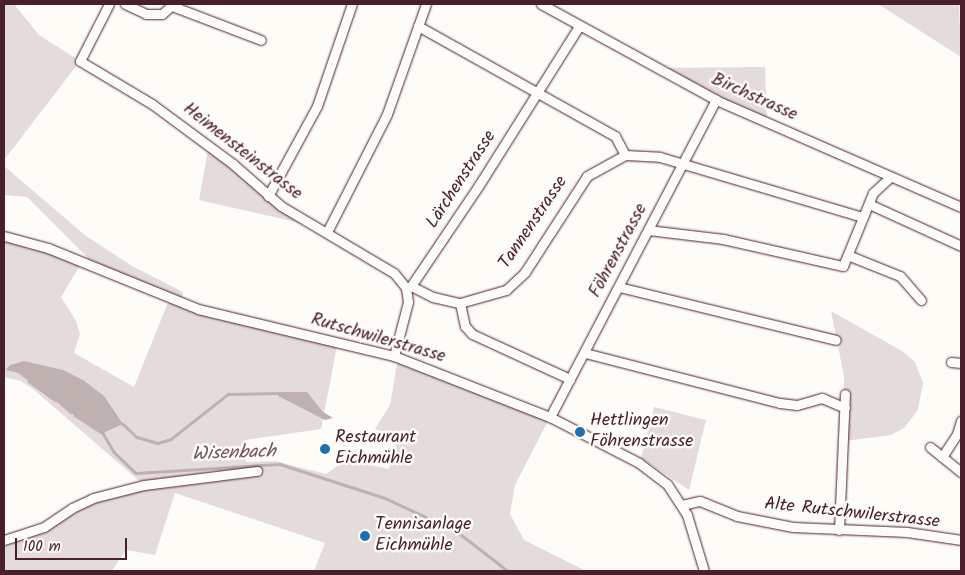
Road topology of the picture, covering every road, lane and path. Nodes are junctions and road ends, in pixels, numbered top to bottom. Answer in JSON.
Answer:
{"nodes":[{"id":1,"x":109,"y":4,"type":"edge"},
{"id":2,"x":125,"y":4,"type":"edge"},
{"id":3,"x":352,"y":4,"type":"edge"},
{"id":4,"x":426,"y":4,"type":"edge"},
{"id":5,"x":541,"y":4,"type":"edge"},
{"id":6,"x":172,"y":5,"type":"edge"},
{"id":7,"x":418,"y":26,"type":"junction"},
{"id":8,"x":579,"y":26,"type":"junction"},
{"id":9,"x":261,"y":40,"type":"dead end"},
{"id":10,"x":538,"y":92,"type":"junction"},
{"id":11,"x":716,"y":100,"type":"junction"},
{"id":12,"x":625,"y":155,"type":"junction"},
{"id":13,"x":683,"y":164,"type":"junction"},
{"id":14,"x":890,"y":177,"type":"junction"},
{"id":15,"x":268,"y":196,"type":"junction"},
{"id":16,"x":869,"y":204,"type":"junction"},
{"id":17,"x":961,"y":207,"type":"edge"},
{"id":18,"x":862,"y":217,"type":"junction"},
{"id":19,"x":648,"y":230,"type":"junction"},
{"id":20,"x":327,"y":232,"type":"junction"},
{"id":21,"x":4,"y":236,"type":"edge"},
{"id":22,"x":961,"y":246,"type":"edge"},
{"id":23,"x":850,"y":256,"type":"junction"},
{"id":24,"x":408,"y":287,"type":"junction"},
{"id":25,"x":619,"y":287,"type":"junction"},
{"id":26,"x":921,"y":300,"type":"dead end"},
{"id":27,"x":460,"y":303,"type":"junction"},
{"id":28,"x":836,"y":340,"type":"dead end"},
{"id":29,"x":585,"y":353,"type":"junction"},
{"id":30,"x":394,"y":356,"type":"junction"},
{"id":31,"x":952,"y":362,"type":"dead end"},
{"id":32,"x":961,"y":363,"type":"edge"},
{"id":33,"x":570,"y":379,"type":"junction"},
{"id":34,"x":845,"y":394,"type":"dead end"},
{"id":35,"x":845,"y":408,"type":"junction"},
{"id":36,"x":550,"y":417,"type":"junction"},
{"id":37,"x":961,"y":421,"type":"edge"},
{"id":38,"x":930,"y":447,"type":"dead end"},
{"id":39,"x":942,"y":457,"type":"junction"},
{"id":40,"x":257,"y":471,"type":"dead end"},
{"id":41,"x":961,"y":472,"type":"edge"},
{"id":42,"x":682,"y":505,"type":"junction"},
{"id":43,"x":839,"y":530,"type":"junction"},
{"id":44,"x":4,"y":540,"type":"edge"},
{"id":45,"x":961,"y":540,"type":"edge"},
{"id":46,"x":704,"y":571,"type":"edge"}],
"edges":[{"from":1,"to":15,"type":"street","name":"Heimensteinstrasse"},
{"from":2,"to":6,"type":"street"},
{"from":3,"to":15,"type":"street"},
{"from":4,"to":7,"type":"street"},
{"from":5,"to":8,"type":"street","name":"Birchstrasse"},
{"from":6,"to":9,"type":"street"},
{"from":7,"to":10,"type":"street"},
{"from":7,"to":20,"type":"street"},
{"from":8,"to":10,"type":"street","name":"Lärchenstrasse"},
{"from":8,"to":11,"type":"street","name":"Birchstrasse"},
{"from":10,"to":12,"type":"street"},
{"from":10,"to":24,"type":"street","name":"Lärchenstrasse"},
{"from":11,"to":13,"type":"street","name":"Föhrenstrasse"},
{"from":11,"to":14,"type":"street","name":"Birchstrasse"},
{"from":12,"to":13,"type":"street","name":"Tannenstrasse"},
{"from":12,"to":27,"type":"street","name":"Tannenstrasse"},
{"from":13,"to":18,"type":"street","name":"Tannenstrasse"},
{"from":13,"to":19,"type":"street","name":"Föhrenstrasse"},
{"from":14,"to":16,"type":"street"},
{"from":14,"to":17,"type":"street","name":"Birchstrasse"},
{"from":15,"to":20,"type":"street","name":"Heimensteinstrasse"},
{"from":16,"to":18,"type":"street"},
{"from":16,"to":22,"type":"street"},
{"from":18,"to":23,"type":"street"},
{"from":19,"to":23,"type":"street"},
{"from":19,"to":25,"type":"street","name":"Föhrenstrasse"},
{"from":20,"to":24,"type":"street","name":"Heimensteinstrasse"},
{"from":21,"to":30,"type":"street","name":"Rutschwilerstrasse"},
{"from":23,"to":26,"type":"street"},
{"from":24,"to":27,"type":"street","name":"Tannenstrasse"},
{"from":24,"to":30,"type":"street"},
{"from":25,"to":28,"type":"street"},
{"from":25,"to":29,"type":"street","name":"Föhrenstrasse"},
{"from":27,"to":33,"type":"street"},
{"from":29,"to":33,"type":"street","name":"Föhrenstrasse"},
{"from":29,"to":35,"type":"street"},
{"from":30,"to":36,"type":"street","name":"Rutschwilerstrasse"},
{"from":31,"to":32,"type":"street"},
{"from":33,"to":36,"type":"street","name":"Föhrenstrasse"},
{"from":34,"to":35,"type":"street"},
{"from":35,"to":43,"type":"street"},
{"from":36,"to":42,"type":"street","name":"Rutschwilerstrasse"},
{"from":37,"to":39,"type":"street"},
{"from":38,"to":39,"type":"street"},
{"from":39,"to":41,"type":"street"},
{"from":40,"to":44,"type":"street"},
{"from":42,"to":43,"type":"street","name":"Alte Rutschwilerstrasse"},
{"from":42,"to":46,"type":"street","name":"Rutschwilerstrasse"},
{"from":43,"to":45,"type":"street","name":"Alte Rutschwilerstrasse"}]}
